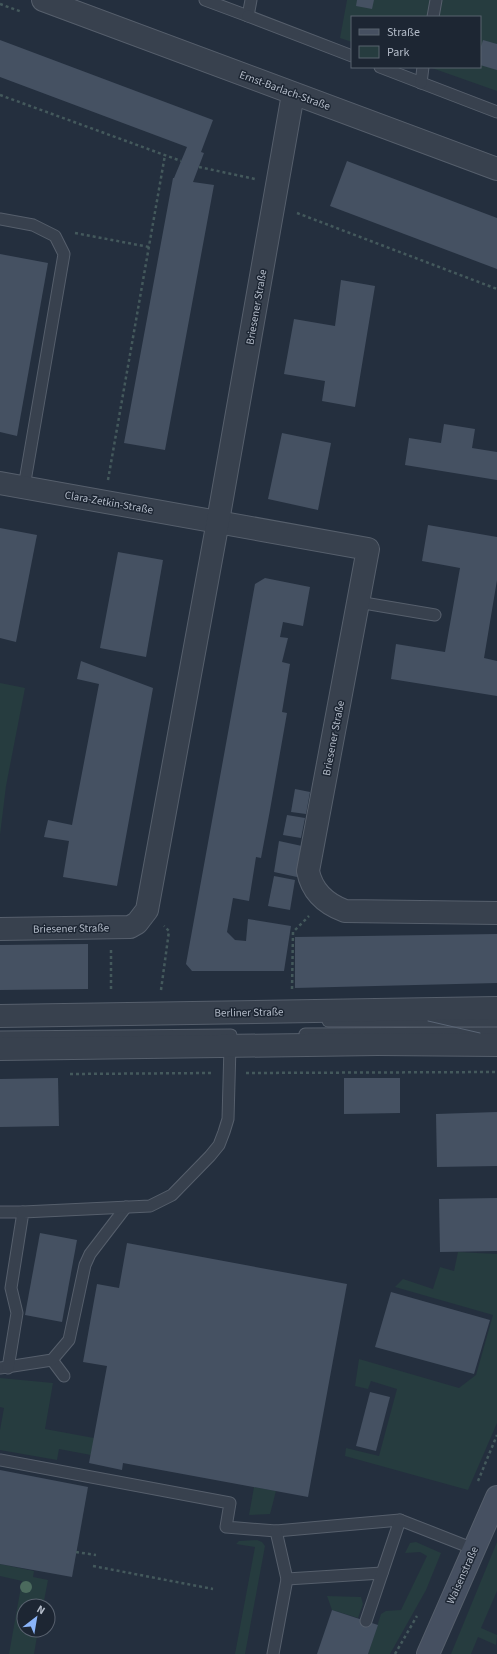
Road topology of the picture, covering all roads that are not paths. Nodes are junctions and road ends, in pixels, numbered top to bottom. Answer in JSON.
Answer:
{"nodes":[{"id":1,"x":43,"y":0,"type":"edge"},
{"id":2,"x":205,"y":0,"type":"edge"},
{"id":3,"x":251,"y":0,"type":"edge"},
{"id":4,"x":436,"y":0,"type":"edge"},
{"id":5,"x":73,"y":5,"type":"edge"},
{"id":6,"x":248,"y":16,"type":"junction"},
{"id":7,"x":433,"y":16,"type":"edge"},
{"id":8,"x":351,"y":56,"type":"edge"},
{"id":9,"x":383,"y":68,"type":"edge"},
{"id":10,"x":423,"y":68,"type":"edge"},
{"id":11,"x":421,"y":83,"type":"junction"},
{"id":12,"x":293,"y":94,"type":"junction"},
{"id":13,"x":497,"y":112,"type":"edge"},
{"id":14,"x":497,"y":169,"type":"edge"},
{"id":15,"x":0,"y":219,"type":"edge"},
{"id":16,"x":0,"y":483,"type":"edge"},
{"id":17,"x":24,"y":487,"type":"junction"},
{"id":18,"x":218,"y":521,"type":"junction"},
{"id":19,"x":358,"y":602,"type":"junction"},
{"id":20,"x":435,"y":615,"type":"dead end"},
{"id":21,"x":497,"y":913,"type":"edge"},
{"id":22,"x":0,"y":929,"type":"edge"},
{"id":23,"x":497,"y":1008,"type":"edge"},
{"id":24,"x":0,"y":1016,"type":"edge"},
{"id":25,"x":497,"y":1021,"type":"edge"},
{"id":26,"x":0,"y":1025,"type":"edge"},
{"id":27,"x":497,"y":1033,"type":"edge"},
{"id":28,"x":0,"y":1037,"type":"edge"},
{"id":29,"x":497,"y":1045,"type":"edge"},
{"id":30,"x":230,"y":1046,"type":"junction"},
{"id":31,"x":0,"y":1049,"type":"edge"},
{"id":32,"x":126,"y":1207,"type":"junction"},
{"id":33,"x":0,"y":1212,"type":"edge"},
{"id":34,"x":23,"y":1212,"type":"junction"},
{"id":35,"x":6,"y":1287,"type":"edge"},
{"id":36,"x":52,"y":1360,"type":"junction"},
{"id":37,"x":4,"y":1368,"type":"edge"},
{"id":38,"x":64,"y":1376,"type":"dead end"},
{"id":39,"x":0,"y":1460,"type":"edge"},
{"id":40,"x":497,"y":1497,"type":"edge"},
{"id":41,"x":400,"y":1520,"type":"junction"},
{"id":42,"x":276,"y":1531,"type":"junction"},
{"id":43,"x":474,"y":1549,"type":"junction"},
{"id":44,"x":382,"y":1573,"type":"junction"},
{"id":45,"x":287,"y":1578,"type":"junction"},
{"id":46,"x":366,"y":1621,"type":"dead end"},
{"id":47,"x":273,"y":1654,"type":"edge"},
{"id":48,"x":428,"y":1654,"type":"edge"}],
"edges":[{"from":1,"to":5,"type":"street","name":"Ernst-Barlach-Straße"},
{"from":2,"to":6,"type":"lane"},
{"from":3,"to":6,"type":"lane"},
{"from":4,"to":7,"type":"lane"},
{"from":5,"to":12,"type":"street","name":"Ernst-Barlach-Straße"},
{"from":6,"to":8,"type":"lane"},
{"from":9,"to":11,"type":"lane"},
{"from":10,"to":11,"type":"lane"},
{"from":11,"to":13,"type":"lane"},
{"from":12,"to":14,"type":"street","name":"Ernst-Barlach-Straße"},
{"from":12,"to":18,"type":"street","name":"Briesener Straße"},
{"from":15,"to":17,"type":"lane"},
{"from":16,"to":17,"type":"street","name":"Clara-Zetkin-Straße"},
{"from":17,"to":18,"type":"street","name":"Clara-Zetkin-Straße"},
{"from":18,"to":19,"type":"street","name":"Briesener Straße"},
{"from":18,"to":22,"type":"street","name":"Briesener Straße"},
{"from":19,"to":20,"type":"lane"},
{"from":19,"to":21,"type":"street","name":"Briesener Straße"},
{"from":23,"to":24,"type":"street","name":"Berliner Straße"},
{"from":25,"to":26,"type":"lane"},
{"from":27,"to":28,"type":"lane"},
{"from":29,"to":30,"type":"street"},
{"from":30,"to":31,"type":"street"},
{"from":30,"to":32,"type":"lane"},
{"from":32,"to":34,"type":"lane"},
{"from":32,"to":36,"type":"lane"},
{"from":33,"to":34,"type":"lane"},
{"from":34,"to":35,"type":"lane"},
{"from":35,"to":37,"type":"lane"},
{"from":36,"to":37,"type":"lane"},
{"from":36,"to":38,"type":"lane"},
{"from":39,"to":42,"type":"lane"},
{"from":40,"to":43,"type":"main road","name":"Waisenstraße"},
{"from":41,"to":42,"type":"lane"},
{"from":41,"to":43,"type":"lane"},
{"from":41,"to":44,"type":"lane"},
{"from":42,"to":45,"type":"lane"},
{"from":43,"to":48,"type":"main road","name":"Waisenstraße"},
{"from":44,"to":45,"type":"lane"},
{"from":44,"to":46,"type":"lane"},
{"from":45,"to":47,"type":"lane"}]}
